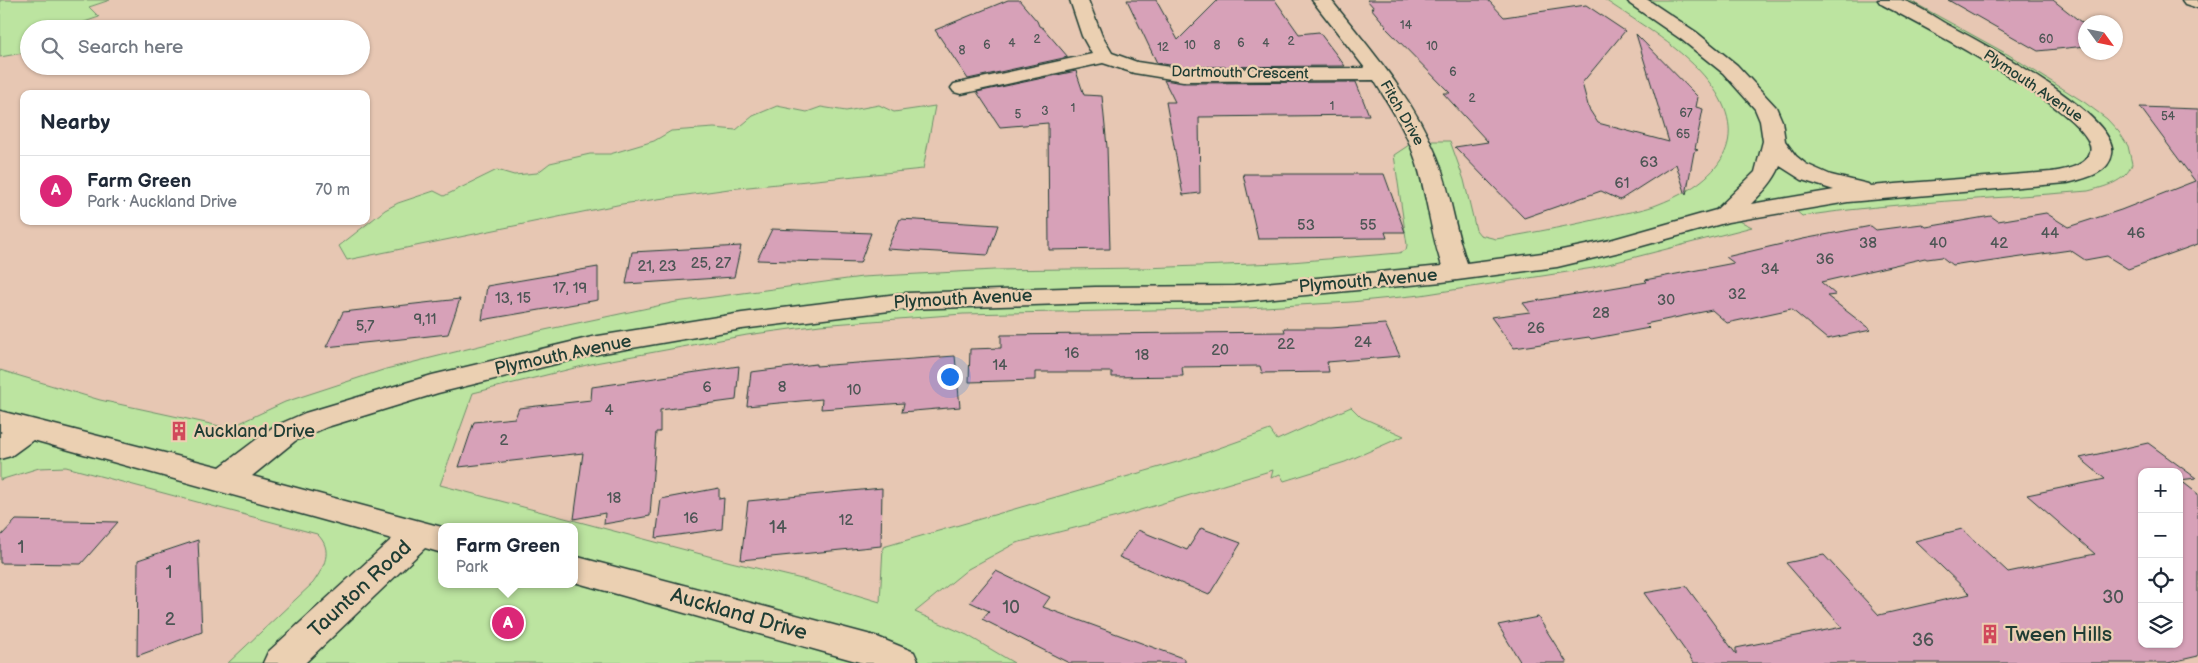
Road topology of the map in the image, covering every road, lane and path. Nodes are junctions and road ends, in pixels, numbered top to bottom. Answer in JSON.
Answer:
{"nodes":[{"id":1,"x":1079,"y":0,"type":"edge"},
{"id":2,"x":1321,"y":0,"type":"edge"},
{"id":3,"x":1636,"y":0,"type":"edge"},
{"id":4,"x":1887,"y":0,"type":"edge"},
{"id":5,"x":2191,"y":0,"type":"edge"},
{"id":6,"x":2198,"y":3,"type":"edge"},
{"id":7,"x":1104,"y":56,"type":"junction"},
{"id":8,"x":974,"y":68,"type":"dead end"},
{"id":9,"x":1380,"y":74,"type":"junction"},
{"id":10,"x":988,"y":82,"type":"junction"},
{"id":11,"x":961,"y":88,"type":"dead end"},
{"id":12,"x":1774,"y":141,"type":"junction"},
{"id":13,"x":1891,"y":191,"type":"junction"},
{"id":14,"x":1725,"y":215,"type":"junction"},
{"id":15,"x":1457,"y":272,"type":"junction"},
{"id":16,"x":14,"y":424,"type":"edge"},
{"id":17,"x":0,"y":448,"type":"edge"},
{"id":18,"x":225,"y":480,"type":"junction"},
{"id":19,"x":429,"y":538,"type":"edge"},
{"id":20,"x":578,"y":570,"type":"edge"},
{"id":21,"x":281,"y":663,"type":"edge"},
{"id":22,"x":901,"y":663,"type":"edge"}],
"edges":[{"from":1,"to":7,"type":"street"},
{"from":2,"to":9,"type":"street","name":"Fitch Drive"},
{"from":3,"to":12,"type":"street","name":"Plymouth Avenue"},
{"from":4,"to":13,"type":"street","name":"Plymouth Avenue"},
{"from":5,"to":6,"type":"street"},
{"from":7,"to":9,"type":"street","name":"Dartmouth Crescent"},
{"from":7,"to":10,"type":"street"},
{"from":8,"to":10,"type":"street"},
{"from":9,"to":15,"type":"street","name":"Fitch Drive"},
{"from":10,"to":11,"type":"street"},
{"from":12,"to":13,"type":"street","name":"Plymouth Avenue"},
{"from":12,"to":14,"type":"street","name":"Plymouth Avenue"},
{"from":13,"to":14,"type":"street","name":"Plymouth Avenue"},
{"from":14,"to":15,"type":"street","name":"Plymouth Avenue"},
{"from":15,"to":18,"type":"street","name":"Plymouth Avenue"},
{"from":16,"to":17,"type":"street"},
{"from":16,"to":18,"type":"street"},
{"from":18,"to":19,"type":"street"},
{"from":19,"to":21,"type":"street","name":"Taunton Road"},
{"from":20,"to":22,"type":"street","name":"Auckland Drive"}]}
